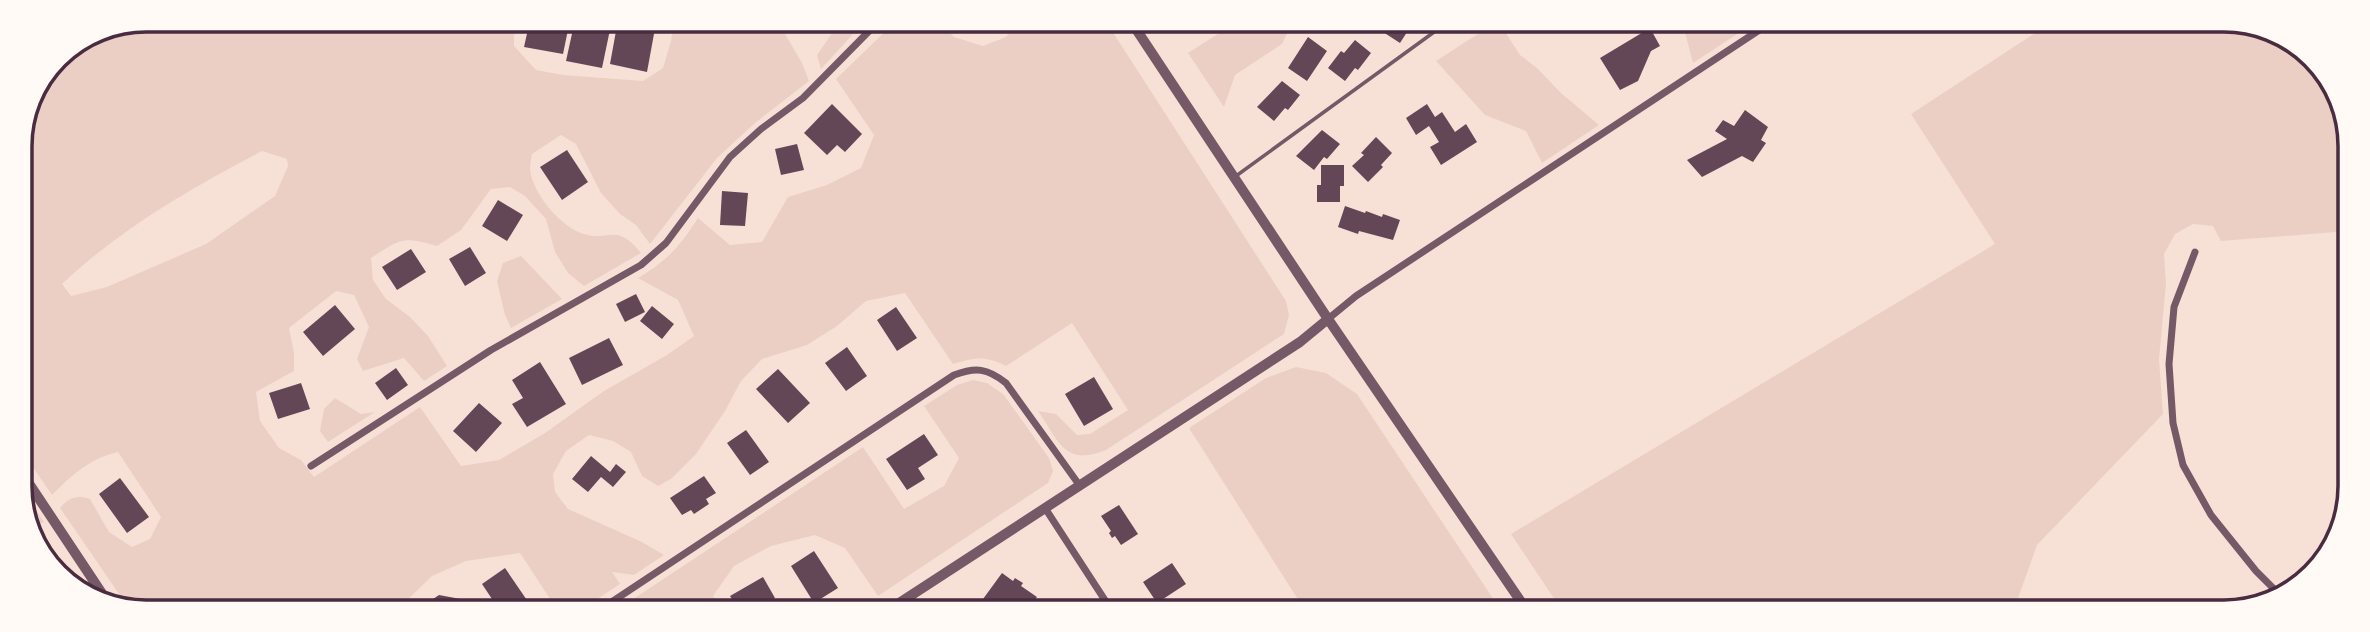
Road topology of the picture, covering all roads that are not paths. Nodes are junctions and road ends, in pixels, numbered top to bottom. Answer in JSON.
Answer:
{"nodes":[{"id":1,"x":868,"y":32,"type":"edge"},
{"id":2,"x":1138,"y":32,"type":"edge"},
{"id":3,"x":1434,"y":32,"type":"edge"},
{"id":4,"x":1756,"y":32,"type":"edge"},
{"id":5,"x":1234,"y":177,"type":"junction"},
{"id":6,"x":2195,"y":252,"type":"dead end"},
{"id":7,"x":1328,"y":319,"type":"junction"},
{"id":8,"x":311,"y":467,"type":"dead end"},
{"id":9,"x":1080,"y":485,"type":"junction"},
{"id":10,"x":32,"y":488,"type":"edge"},
{"id":11,"x":1045,"y":508,"type":"junction"},
{"id":12,"x":2274,"y":589,"type":"edge"},
{"id":13,"x":99,"y":591,"type":"edge"},
{"id":14,"x":1520,"y":600,"type":"edge"},
{"id":15,"x":613,"y":601,"type":"edge"},
{"id":16,"x":903,"y":601,"type":"edge"},
{"id":17,"x":1105,"y":601,"type":"edge"}],
"edges":[{"from":1,"to":8,"type":"street"},
{"from":2,"to":5,"type":"street"},
{"from":3,"to":5,"type":"lane"},
{"from":4,"to":7,"type":"street"},
{"from":5,"to":7,"type":"street"},
{"from":6,"to":12,"type":"street"},
{"from":7,"to":9,"type":"street"},
{"from":7,"to":14,"type":"street"},
{"from":9,"to":11,"type":"street"},
{"from":9,"to":15,"type":"street"},
{"from":10,"to":13,"type":"street"},
{"from":11,"to":16,"type":"street"},
{"from":11,"to":17,"type":"street"}]}
